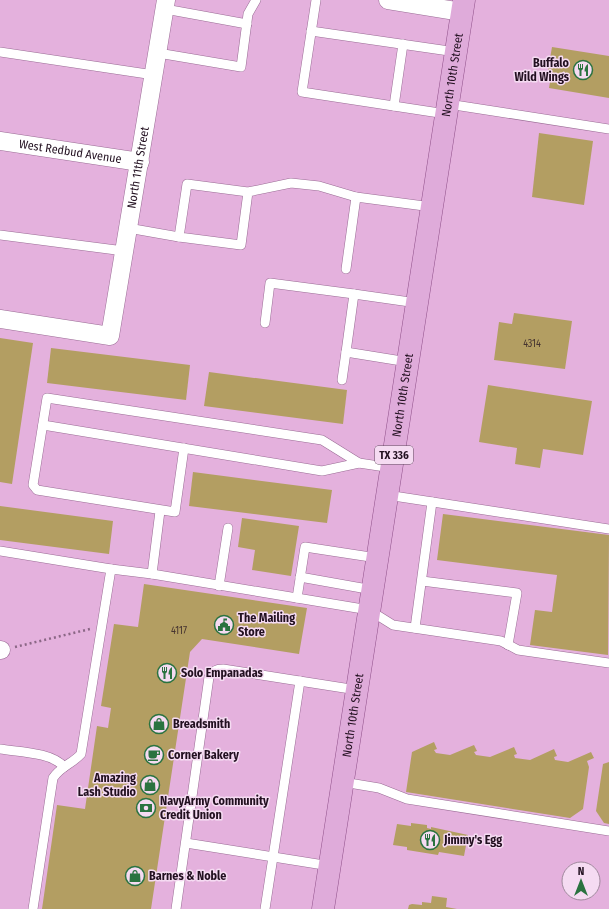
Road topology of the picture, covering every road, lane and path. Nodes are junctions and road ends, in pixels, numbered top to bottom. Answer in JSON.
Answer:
{"nodes":[{"id":1,"x":256,"y":0,"type":"edge"},
{"id":2,"x":316,"y":0,"type":"edge"},
{"id":3,"x":389,"y":0,"type":"edge"},
{"id":4,"x":166,"y":5,"type":"edge"},
{"id":5,"x":463,"y":6,"type":"edge"},
{"id":6,"x":247,"y":24,"type":"junction"},
{"id":7,"x":311,"y":31,"type":"junction"},
{"id":8,"x":403,"y":44,"type":"junction"},
{"id":9,"x":0,"y":52,"type":"edge"},
{"id":10,"x":456,"y":52,"type":"junction"},
{"id":11,"x":158,"y":53,"type":"junction"},
{"id":12,"x":154,"y":75,"type":"junction"},
{"id":13,"x":394,"y":106,"type":"junction"},
{"id":14,"x":447,"y":109,"type":"junction"},
{"id":15,"x":609,"y":129,"type":"edge"},
{"id":16,"x":0,"y":141,"type":"edge"},
{"id":17,"x":140,"y":162,"type":"junction"},
{"id":18,"x":248,"y":192,"type":"junction"},
{"id":19,"x":356,"y":197,"type":"junction"},
{"id":20,"x":432,"y":207,"type":"junction"},
{"id":21,"x":128,"y":228,"type":"junction"},
{"id":22,"x":0,"y":235,"type":"edge"},
{"id":23,"x":179,"y":236,"type":"junction"},
{"id":24,"x":124,"y":251,"type":"junction"},
{"id":25,"x":346,"y":269,"type":"dead end"},
{"id":26,"x":354,"y":294,"type":"junction"},
{"id":27,"x":417,"y":303,"type":"junction"},
{"id":28,"x":0,"y":319,"type":"edge"},
{"id":29,"x":265,"y":323,"type":"dead end"},
{"id":30,"x":346,"y":352,"type":"junction"},
{"id":31,"x":408,"y":362,"type":"junction"},
{"id":32,"x":342,"y":380,"type":"dead end"},
{"id":33,"x":43,"y":425,"type":"junction"},
{"id":34,"x":184,"y":448,"type":"junction"},
{"id":35,"x":359,"y":463,"type":"junction"},
{"id":36,"x":392,"y":468,"type":"junction"},
{"id":37,"x":388,"y":495,"type":"junction"},
{"id":38,"x":432,"y":502,"type":"junction"},
{"id":39,"x":160,"y":511,"type":"junction"},
{"id":40,"x":228,"y":528,"type":"dead end"},
{"id":41,"x":609,"y":529,"type":"edge"},
{"id":42,"x":0,"y":551,"type":"edge"},
{"id":43,"x":378,"y":558,"type":"junction"},
{"id":44,"x":111,"y":569,"type":"junction"},
{"id":45,"x":152,"y":574,"type":"junction"},
{"id":46,"x":300,"y":578,"type":"junction"},
{"id":47,"x":422,"y":581,"type":"junction"},
{"id":48,"x":219,"y":586,"type":"junction"},
{"id":49,"x":297,"y":598,"type":"junction"},
{"id":50,"x":371,"y":600,"type":"junction"},
{"id":51,"x":102,"y":626,"type":"junction"},
{"id":52,"x":415,"y":628,"type":"junction"},
{"id":53,"x":508,"y":645,"type":"junction"},
{"id":54,"x":1,"y":650,"type":"edge"},
{"id":55,"x":609,"y":663,"type":"edge"},
{"id":56,"x":300,"y":681,"type":"junction"},
{"id":57,"x":357,"y":690,"type":"junction"},
{"id":58,"x":0,"y":748,"type":"edge"},
{"id":59,"x":64,"y":767,"type":"junction"},
{"id":60,"x":343,"y":782,"type":"junction"},
{"id":61,"x":609,"y":831,"type":"edge"},
{"id":62,"x":186,"y":843,"type":"junction"},
{"id":63,"x":272,"y":857,"type":"junction"},
{"id":64,"x":330,"y":866,"type":"junction"},
{"id":65,"x":33,"y":909,"type":"edge"},
{"id":66,"x":176,"y":909,"type":"edge"},
{"id":67,"x":265,"y":909,"type":"edge"},
{"id":68,"x":323,"y":909,"type":"edge"}],
"edges":[{"from":1,"to":6,"type":"lane"},
{"from":2,"to":7,"type":"lane"},
{"from":3,"to":5,"type":"street"},
{"from":4,"to":6,"type":"lane"},
{"from":4,"to":11,"type":"street","name":"North 11th Street"},
{"from":5,"to":10,"type":"main road","name":"North 10th Street","number":"TX 336"},
{"from":6,"to":11,"type":"lane"},
{"from":7,"to":8,"type":"lane"},
{"from":7,"to":13,"type":"lane"},
{"from":8,"to":10,"type":"lane"},
{"from":8,"to":13,"type":"lane"},
{"from":9,"to":12,"type":"lane"},
{"from":10,"to":14,"type":"main road","name":"North 10th Street","number":"TX 336"},
{"from":11,"to":12,"type":"street","name":"North 11th Street"},
{"from":12,"to":17,"type":"street","name":"North 11th Street"},
{"from":13,"to":14,"type":"lane"},
{"from":14,"to":15,"type":"lane"},
{"from":14,"to":20,"type":"main road","name":"North 10th Street","number":"TX 336"},
{"from":16,"to":17,"type":"street","name":"West Redbud Avenue"},
{"from":17,"to":21,"type":"street","name":"North 11th Street"},
{"from":18,"to":19,"type":"lane"},
{"from":18,"to":23,"type":"lane"},
{"from":18,"to":23,"type":"lane"},
{"from":19,"to":20,"type":"lane"},
{"from":19,"to":25,"type":"lane"},
{"from":20,"to":27,"type":"main road","name":"North 10th Street","number":"TX 336"},
{"from":21,"to":23,"type":"lane"},
{"from":21,"to":24,"type":"street","name":"North 11th Street"},
{"from":22,"to":24,"type":"lane"},
{"from":24,"to":28,"type":"street","name":"North 11th Street"},
{"from":26,"to":27,"type":"lane"},
{"from":26,"to":29,"type":"lane"},
{"from":26,"to":30,"type":"lane"},
{"from":27,"to":31,"type":"main road","name":"North 10th Street","number":"TX 336"},
{"from":30,"to":31,"type":"lane"},
{"from":30,"to":32,"type":"lane"},
{"from":31,"to":36,"type":"main road","name":"North 10th Street","number":"TX 336"},
{"from":33,"to":34,"type":"lane"},
{"from":33,"to":35,"type":"lane"},
{"from":33,"to":39,"type":"lane"},
{"from":34,"to":35,"type":"lane"},
{"from":34,"to":39,"type":"lane"},
{"from":35,"to":36,"type":"lane"},
{"from":36,"to":37,"type":"main road","name":"North 10th Street","number":"TX 336"},
{"from":37,"to":38,"type":"lane"},
{"from":37,"to":43,"type":"main road","name":"North 10th Street","number":"TX 336"},
{"from":38,"to":41,"type":"lane"},
{"from":38,"to":47,"type":"lane"},
{"from":39,"to":45,"type":"lane"},
{"from":40,"to":48,"type":"lane"},
{"from":42,"to":44,"type":"lane"},
{"from":43,"to":46,"type":"lane"},
{"from":43,"to":50,"type":"main road","name":"North 10th Street","number":"TX 336"},
{"from":44,"to":45,"type":"lane"},
{"from":44,"to":51,"type":"lane"},
{"from":45,"to":48,"type":"lane"},
{"from":46,"to":49,"type":"lane"},
{"from":46,"to":50,"type":"lane"},
{"from":47,"to":52,"type":"lane"},
{"from":47,"to":53,"type":"lane"},
{"from":48,"to":49,"type":"lane"},
{"from":49,"to":50,"type":"lane"},
{"from":50,"to":52,"type":"lane"},
{"from":50,"to":57,"type":"main road","name":"North 10th Street","number":"TX 336"},
{"from":51,"to":54,"type":"path"},
{"from":51,"to":59,"type":"lane"},
{"from":52,"to":53,"type":"lane"},
{"from":53,"to":55,"type":"lane"},
{"from":56,"to":57,"type":"lane"},
{"from":56,"to":62,"type":"lane"},
{"from":56,"to":63,"type":"lane"},
{"from":57,"to":60,"type":"main road","name":"North 10th Street","number":"TX 336"},
{"from":58,"to":59,"type":"lane"},
{"from":59,"to":65,"type":"lane"},
{"from":60,"to":61,"type":"lane"},
{"from":60,"to":64,"type":"main road","name":"North 10th Street","number":"TX 336"},
{"from":62,"to":63,"type":"lane"},
{"from":62,"to":66,"type":"lane"},
{"from":63,"to":64,"type":"lane"},
{"from":63,"to":67,"type":"lane"},
{"from":64,"to":68,"type":"main road","name":"North 10th Street","number":"TX 336"}]}
